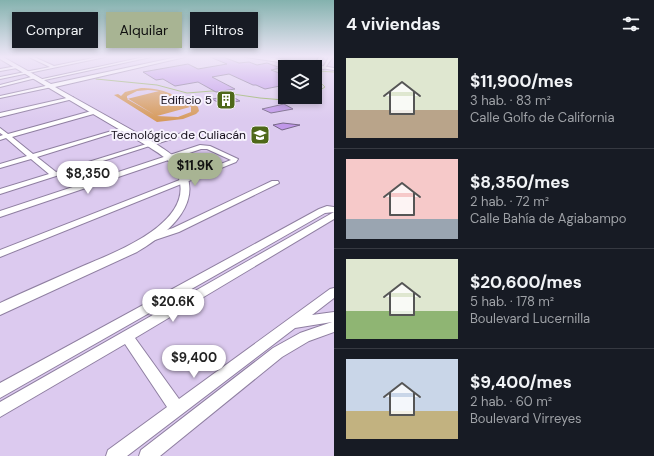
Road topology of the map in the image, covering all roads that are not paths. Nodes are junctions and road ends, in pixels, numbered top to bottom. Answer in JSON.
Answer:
{"nodes":[{"id":1,"x":36,"y":78,"type":"edge"},
{"id":2,"x":37,"y":78,"type":"edge"},
{"id":3,"x":90,"y":78,"type":"edge"},
{"id":4,"x":0,"y":86,"type":"edge"},
{"id":5,"x":50,"y":86,"type":"junction"},
{"id":6,"x":0,"y":97,"type":"edge"},
{"id":7,"x":71,"y":98,"type":"junction"},
{"id":8,"x":95,"y":112,"type":"junction"},
{"id":9,"x":0,"y":116,"type":"edge"},
{"id":10,"x":124,"y":129,"type":"junction"},
{"id":11,"x":0,"y":130,"type":"edge"},
{"id":12,"x":184,"y":134,"type":"dead end"},
{"id":13,"x":8,"y":136,"type":"junction"},
{"id":14,"x":0,"y":138,"type":"edge"},
{"id":15,"x":152,"y":145,"type":"junction"},
{"id":16,"x":32,"y":156,"type":"junction"},
{"id":17,"x":169,"y":157,"type":"junction"},
{"id":18,"x":0,"y":166,"type":"edge"},
{"id":19,"x":55,"y":174,"type":"junction"},
{"id":20,"x":184,"y":181,"type":"junction"},
{"id":21,"x":275,"y":183,"type":"dead end"},
{"id":22,"x":0,"y":192,"type":"edge"},
{"id":23,"x":334,"y":210,"type":"edge"},
{"id":24,"x":0,"y":214,"type":"edge"},
{"id":25,"x":334,"y":215,"type":"edge"},
{"id":26,"x":152,"y":238,"type":"junction"},
{"id":27,"x":0,"y":254,"type":"edge"},
{"id":28,"x":334,"y":292,"type":"edge"},
{"id":29,"x":0,"y":309,"type":"edge"},
{"id":30,"x":334,"y":320,"type":"edge"},
{"id":31,"x":290,"y":323,"type":"junction"},
{"id":32,"x":127,"y":336,"type":"junction"},
{"id":33,"x":0,"y":391,"type":"edge"},
{"id":34,"x":177,"y":409,"type":"junction"},
{"id":35,"x":0,"y":410,"type":"edge"},
{"id":36,"x":114,"y":456,"type":"edge"},
{"id":37,"x":147,"y":456,"type":"edge"}],
"edges":[{"from":1,"to":4,"type":"street"},
{"from":2,"to":5,"type":"main road"},
{"from":3,"to":5,"type":"main road"},
{"from":5,"to":6,"type":"street"},
{"from":5,"to":7,"type":"main road"},
{"from":7,"to":8,"type":"main road"},
{"from":7,"to":9,"type":"street"},
{"from":8,"to":10,"type":"main road"},
{"from":8,"to":13,"type":"street"},
{"from":10,"to":15,"type":"main road"},
{"from":10,"to":16,"type":"street"},
{"from":11,"to":13,"type":"street"},
{"from":12,"to":15,"type":"street"},
{"from":13,"to":14,"type":"street"},
{"from":13,"to":16,"type":"street"},
{"from":15,"to":17,"type":"main road"},
{"from":15,"to":19,"type":"street"},
{"from":16,"to":18,"type":"street"},
{"from":16,"to":19,"type":"street"},
{"from":17,"to":20,"type":"main road"},
{"from":17,"to":20,"type":"street"},
{"from":17,"to":24,"type":"street"},
{"from":19,"to":22,"type":"street"},
{"from":20,"to":26,"type":"main road"},
{"from":20,"to":27,"type":"street"},
{"from":21,"to":26,"type":"street"},
{"from":23,"to":33,"type":"street"},
{"from":25,"to":32,"type":"street"},
{"from":26,"to":29,"type":"main road"},
{"from":28,"to":31,"type":"street"},
{"from":30,"to":31,"type":"street"},
{"from":30,"to":37,"type":"street"},
{"from":31,"to":34,"type":"street"},
{"from":32,"to":34,"type":"street"},
{"from":32,"to":35,"type":"street"},
{"from":34,"to":36,"type":"street"}]}
